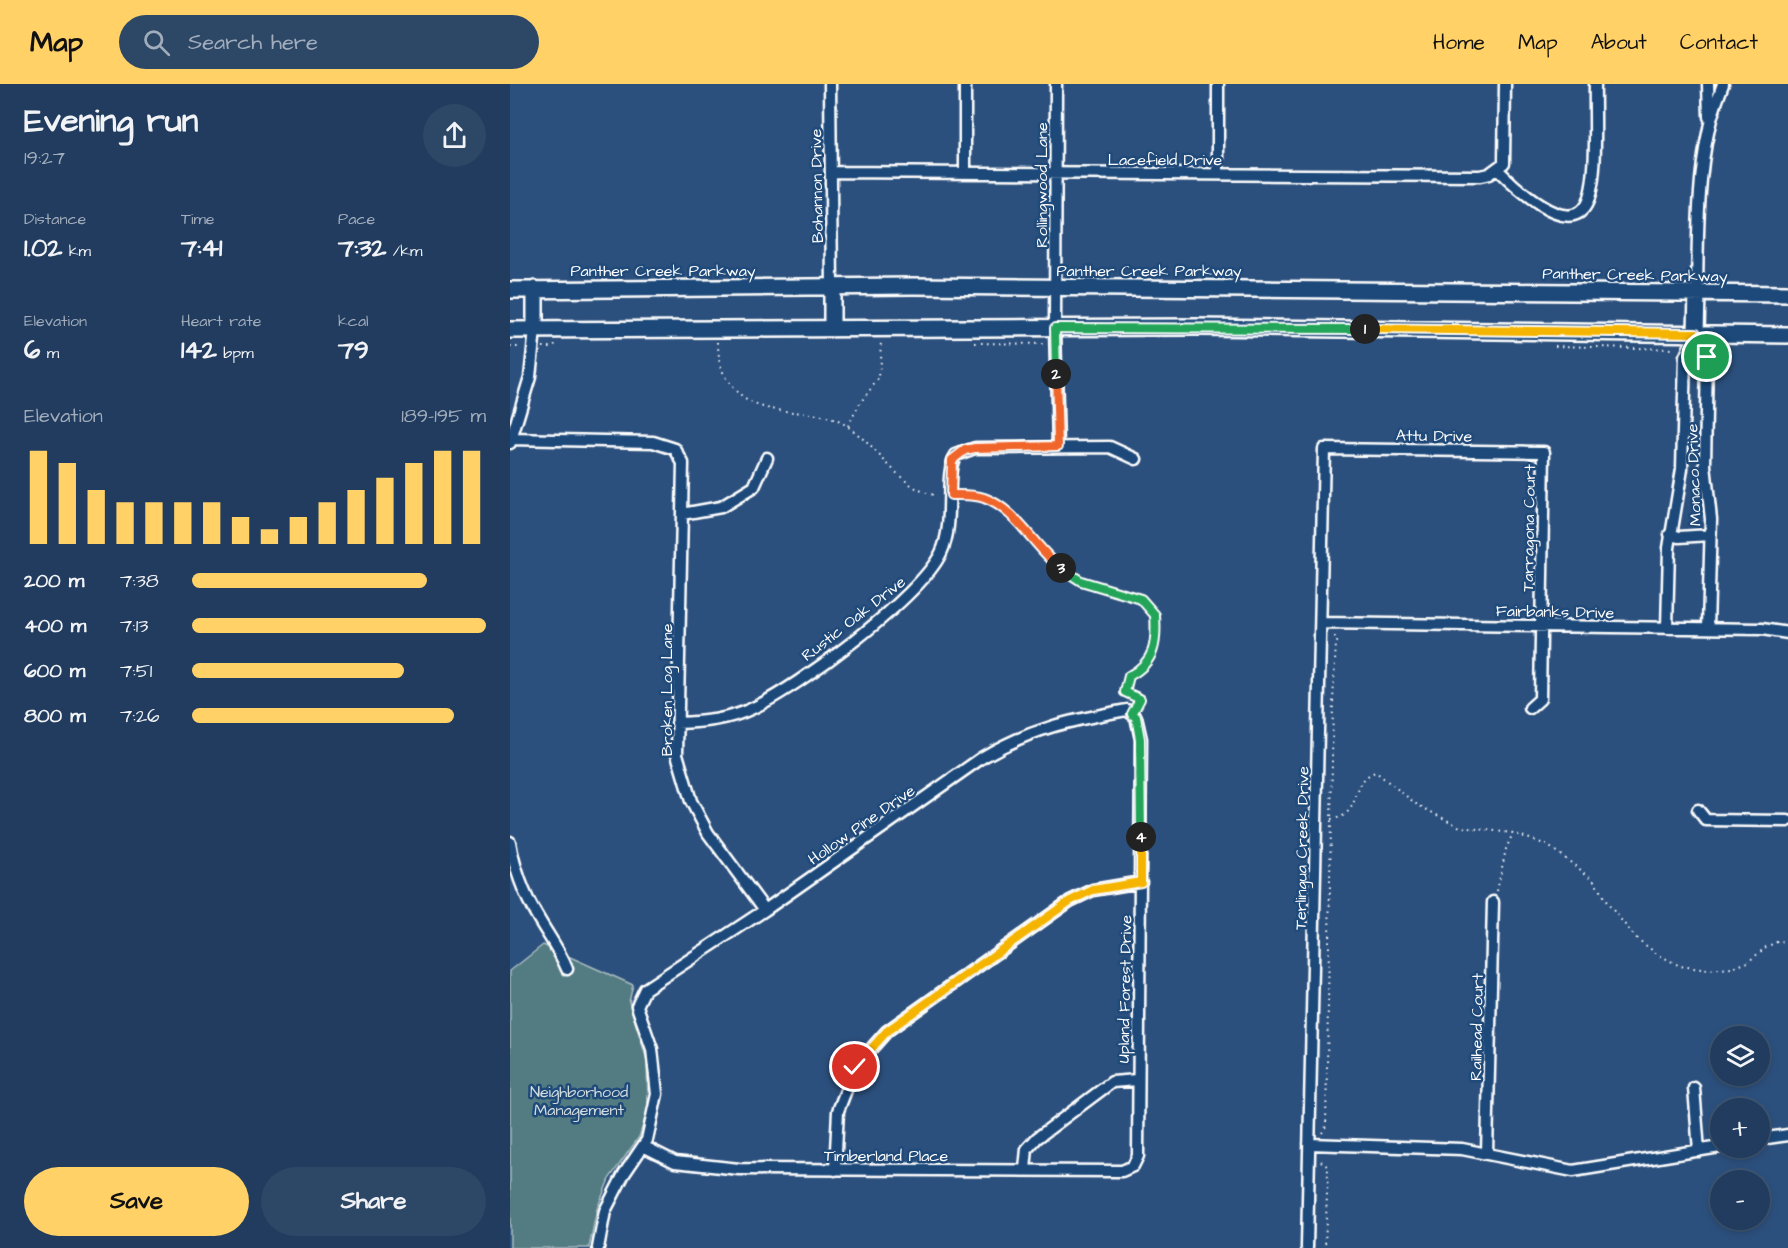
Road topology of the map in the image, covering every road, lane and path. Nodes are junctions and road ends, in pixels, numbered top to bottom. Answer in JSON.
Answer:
{"nodes":[{"id":1,"x":830,"y":84,"type":"edge"},
{"id":2,"x":965,"y":84,"type":"edge"},
{"id":3,"x":1056,"y":84,"type":"edge"},
{"id":4,"x":1218,"y":84,"type":"edge"},
{"id":5,"x":1506,"y":84,"type":"edge"},
{"id":6,"x":1595,"y":84,"type":"edge"},
{"id":7,"x":1708,"y":84,"type":"edge"},
{"id":8,"x":1723,"y":84,"type":"edge"},
{"id":9,"x":1709,"y":127,"type":"junction"},
{"id":10,"x":1498,"y":170,"type":"junction"},
{"id":11,"x":831,"y":172,"type":"junction"},
{"id":12,"x":965,"y":173,"type":"junction"},
{"id":13,"x":1056,"y":174,"type":"junction"},
{"id":14,"x":1218,"y":174,"type":"junction"},
{"id":15,"x":832,"y":287,"type":"junction"},
{"id":16,"x":1055,"y":287,"type":"junction"},
{"id":17,"x":510,"y":290,"type":"edge"},
{"id":18,"x":535,"y":290,"type":"junction"},
{"id":19,"x":1697,"y":292,"type":"junction"},
{"id":20,"x":1788,"y":294,"type":"edge"},
{"id":21,"x":1055,"y":328,"type":"junction"},
{"id":22,"x":832,"y":329,"type":"junction"},
{"id":23,"x":510,"y":330,"type":"edge"},
{"id":24,"x":535,"y":330,"type":"junction"},
{"id":25,"x":1696,"y":333,"type":"junction"},
{"id":26,"x":1788,"y":334,"type":"edge"},
{"id":27,"x":881,"y":339,"type":"dead end"},
{"id":28,"x":717,"y":340,"type":"dead end"},
{"id":29,"x":510,"y":347,"type":"edge"},
{"id":30,"x":520,"y":347,"type":"dead end"},
{"id":31,"x":848,"y":426,"type":"junction"},
{"id":32,"x":510,"y":441,"type":"edge"},
{"id":33,"x":1058,"y":446,"type":"junction"},
{"id":34,"x":1324,"y":449,"type":"joint"},
{"id":35,"x":1545,"y":452,"type":"joint"},
{"id":36,"x":767,"y":458,"type":"dead end"},
{"id":37,"x":1136,"y":459,"type":"dead end"},
{"id":38,"x":951,"y":495,"type":"junction"},
{"id":39,"x":682,"y":514,"type":"junction"},
{"id":40,"x":1670,"y":534,"type":"junction"},
{"id":41,"x":1710,"y":536,"type":"junction"},
{"id":42,"x":1321,"y":622,"type":"junction"},
{"id":43,"x":1541,"y":626,"type":"junction"},
{"id":44,"x":1667,"y":628,"type":"junction"},
{"id":45,"x":1708,"y":628,"type":"junction"},
{"id":46,"x":1788,"y":633,"type":"edge"},
{"id":47,"x":1332,"y":634,"type":"dead end"},
{"id":48,"x":1530,"y":708,"type":"dead end"},
{"id":49,"x":1129,"y":712,"type":"junction"},
{"id":50,"x":677,"y":723,"type":"junction"},
{"id":51,"x":1698,"y":810,"type":"dead end"},
{"id":52,"x":1331,"y":819,"type":"junction"},
{"id":53,"x":1788,"y":821,"type":"edge"},
{"id":54,"x":1513,"y":833,"type":"junction"},
{"id":55,"x":510,"y":842,"type":"edge"},
{"id":56,"x":1141,"y":882,"type":"junction"},
{"id":57,"x":1493,"y":902,"type":"joint"},
{"id":58,"x":765,"y":910,"type":"junction"},
{"id":59,"x":1788,"y":942,"type":"edge"},
{"id":60,"x":567,"y":969,"type":"dead end"},
{"id":61,"x":1137,"y":1080,"type":"junction"},
{"id":62,"x":1694,"y":1088,"type":"dead end"},
{"id":63,"x":1321,"y":1134,"type":"dead end"},
{"id":64,"x":1788,"y":1136,"type":"edge"},
{"id":65,"x":1770,"y":1138,"type":"edge"},
{"id":66,"x":1309,"y":1144,"type":"junction"},
{"id":67,"x":643,"y":1146,"type":"junction"},
{"id":68,"x":1710,"y":1149,"type":"edge"},
{"id":69,"x":1699,"y":1151,"type":"junction"},
{"id":70,"x":1487,"y":1153,"type":"junction"},
{"id":71,"x":1321,"y":1161,"type":"dead end"},
{"id":72,"x":1133,"y":1166,"type":"joint"},
{"id":73,"x":1025,"y":1169,"type":"junction"},
{"id":74,"x":835,"y":1170,"type":"junction"},
{"id":75,"x":598,"y":1248,"type":"edge"},
{"id":76,"x":1307,"y":1248,"type":"edge"},
{"id":77,"x":1325,"y":1248,"type":"edge"}],
"edges":[{"from":1,"to":11,"type":"street","name":"Bohannon Drive"},
{"from":2,"to":12,"type":"street"},
{"from":3,"to":13,"type":"street","name":"Rollingwood Lane"},
{"from":4,"to":14,"type":"street"},
{"from":5,"to":10,"type":"street"},
{"from":6,"to":10,"type":"street"},
{"from":7,"to":9,"type":"street"},
{"from":8,"to":9,"type":"street"},
{"from":9,"to":19,"type":"street"},
{"from":10,"to":14,"type":"street","name":"Lacefield Drive"},
{"from":11,"to":12,"type":"street","name":"Lacefield Drive"},
{"from":11,"to":15,"type":"street","name":"Bohannon Drive"},
{"from":12,"to":13,"type":"street","name":"Lacefield Drive"},
{"from":13,"to":14,"type":"street","name":"Lacefield Drive"},
{"from":13,"to":16,"type":"street","name":"Rollingwood Lane"},
{"from":15,"to":16,"type":"main road","name":"Panther Creek Parkway"},
{"from":15,"to":18,"type":"main road","name":"Panther Creek Parkway"},
{"from":15,"to":22,"type":"main road"},
{"from":16,"to":19,"type":"main road","name":"Panther Creek Parkway"},
{"from":16,"to":21,"type":"street","name":"Rollingwood Lane"},
{"from":17,"to":18,"type":"main road","name":"Panther Creek Parkway"},
{"from":18,"to":24,"type":"main road"},
{"from":19,"to":20,"type":"main road","name":"Panther Creek Parkway"},
{"from":19,"to":25,"type":"main road"},
{"from":21,"to":22,"type":"main road"},
{"from":21,"to":25,"type":"main road"},
{"from":21,"to":33,"type":"street","name":"Rollingwood Lane"},
{"from":22,"to":24,"type":"main road"},
{"from":23,"to":24,"type":"main road"},
{"from":24,"to":32,"type":"street"},
{"from":25,"to":26,"type":"main road"},
{"from":25,"to":40,"type":"street","name":"Monaco Drive"},
{"from":25,"to":41,"type":"street","name":"Monaco Drive"},
{"from":27,"to":31,"type":"path"},
{"from":28,"to":31,"type":"path"},
{"from":29,"to":30,"type":"path"},
{"from":31,"to":38,"type":"path"},
{"from":32,"to":39,"type":"street","name":"Broken Log Lane"},
{"from":33,"to":37,"type":"street"},
{"from":33,"to":38,"type":"street","name":"Rustic Oak Drive"},
{"from":34,"to":35,"type":"street","name":"Attu Drive"},
{"from":34,"to":42,"type":"street","name":"Terlingua Creek Drive"},
{"from":35,"to":43,"type":"street","name":"Tarragona Court"},
{"from":36,"to":39,"type":"street"},
{"from":38,"to":49,"type":"path"},
{"from":38,"to":50,"type":"street","name":"Rustic Oak Drive"},
{"from":39,"to":50,"type":"street","name":"Broken Log Lane"},
{"from":40,"to":41,"type":"street"},
{"from":40,"to":44,"type":"street","name":"Monaco Drive"},
{"from":41,"to":45,"type":"street","name":"Monaco Drive"},
{"from":42,"to":43,"type":"street","name":"Fairbanks Drive"},
{"from":42,"to":66,"type":"street","name":"Terlingua Creek Drive"},
{"from":43,"to":44,"type":"street","name":"Fairbanks Drive"},
{"from":43,"to":48,"type":"street","name":"Tarragona Court"},
{"from":44,"to":45,"type":"street","name":"Fairbanks Drive"},
{"from":45,"to":46,"type":"street","name":"Fairbanks Drive"},
{"from":47,"to":52,"type":"path"},
{"from":49,"to":56,"type":"street","name":"Upland Forest Drive"},
{"from":49,"to":58,"type":"street","name":"Hollow Pine Drive"},
{"from":50,"to":58,"type":"street","name":"Broken Log Lane"},
{"from":51,"to":53,"type":"street"},
{"from":52,"to":54,"type":"path"},
{"from":52,"to":63,"type":"path"},
{"from":54,"to":57,"type":"path"},
{"from":54,"to":59,"type":"path"},
{"from":55,"to":60,"type":"street"},
{"from":56,"to":61,"type":"street","name":"Upland Forest Drive"},
{"from":56,"to":74,"type":"street"},
{"from":57,"to":70,"type":"street","name":"Railhead Court"},
{"from":58,"to":67,"type":"street","name":"Hollow Pine Drive"},
{"from":61,"to":72,"type":"street","name":"Upland Forest Drive"},
{"from":61,"to":73,"type":"street"},
{"from":62,"to":69,"type":"street"},
{"from":64,"to":65,"type":"street"},
{"from":66,"to":70,"type":"street"},
{"from":66,"to":76,"type":"street","name":"Terlingua Creek Drive"},
{"from":67,"to":74,"type":"street","name":"Timberland Place"},
{"from":67,"to":75,"type":"street"},
{"from":68,"to":69,"type":"street"},
{"from":69,"to":70,"type":"street"},
{"from":71,"to":77,"type":"path"},
{"from":72,"to":73,"type":"street","name":"Timberland Place"},
{"from":73,"to":74,"type":"street","name":"Timberland Place"}]}
